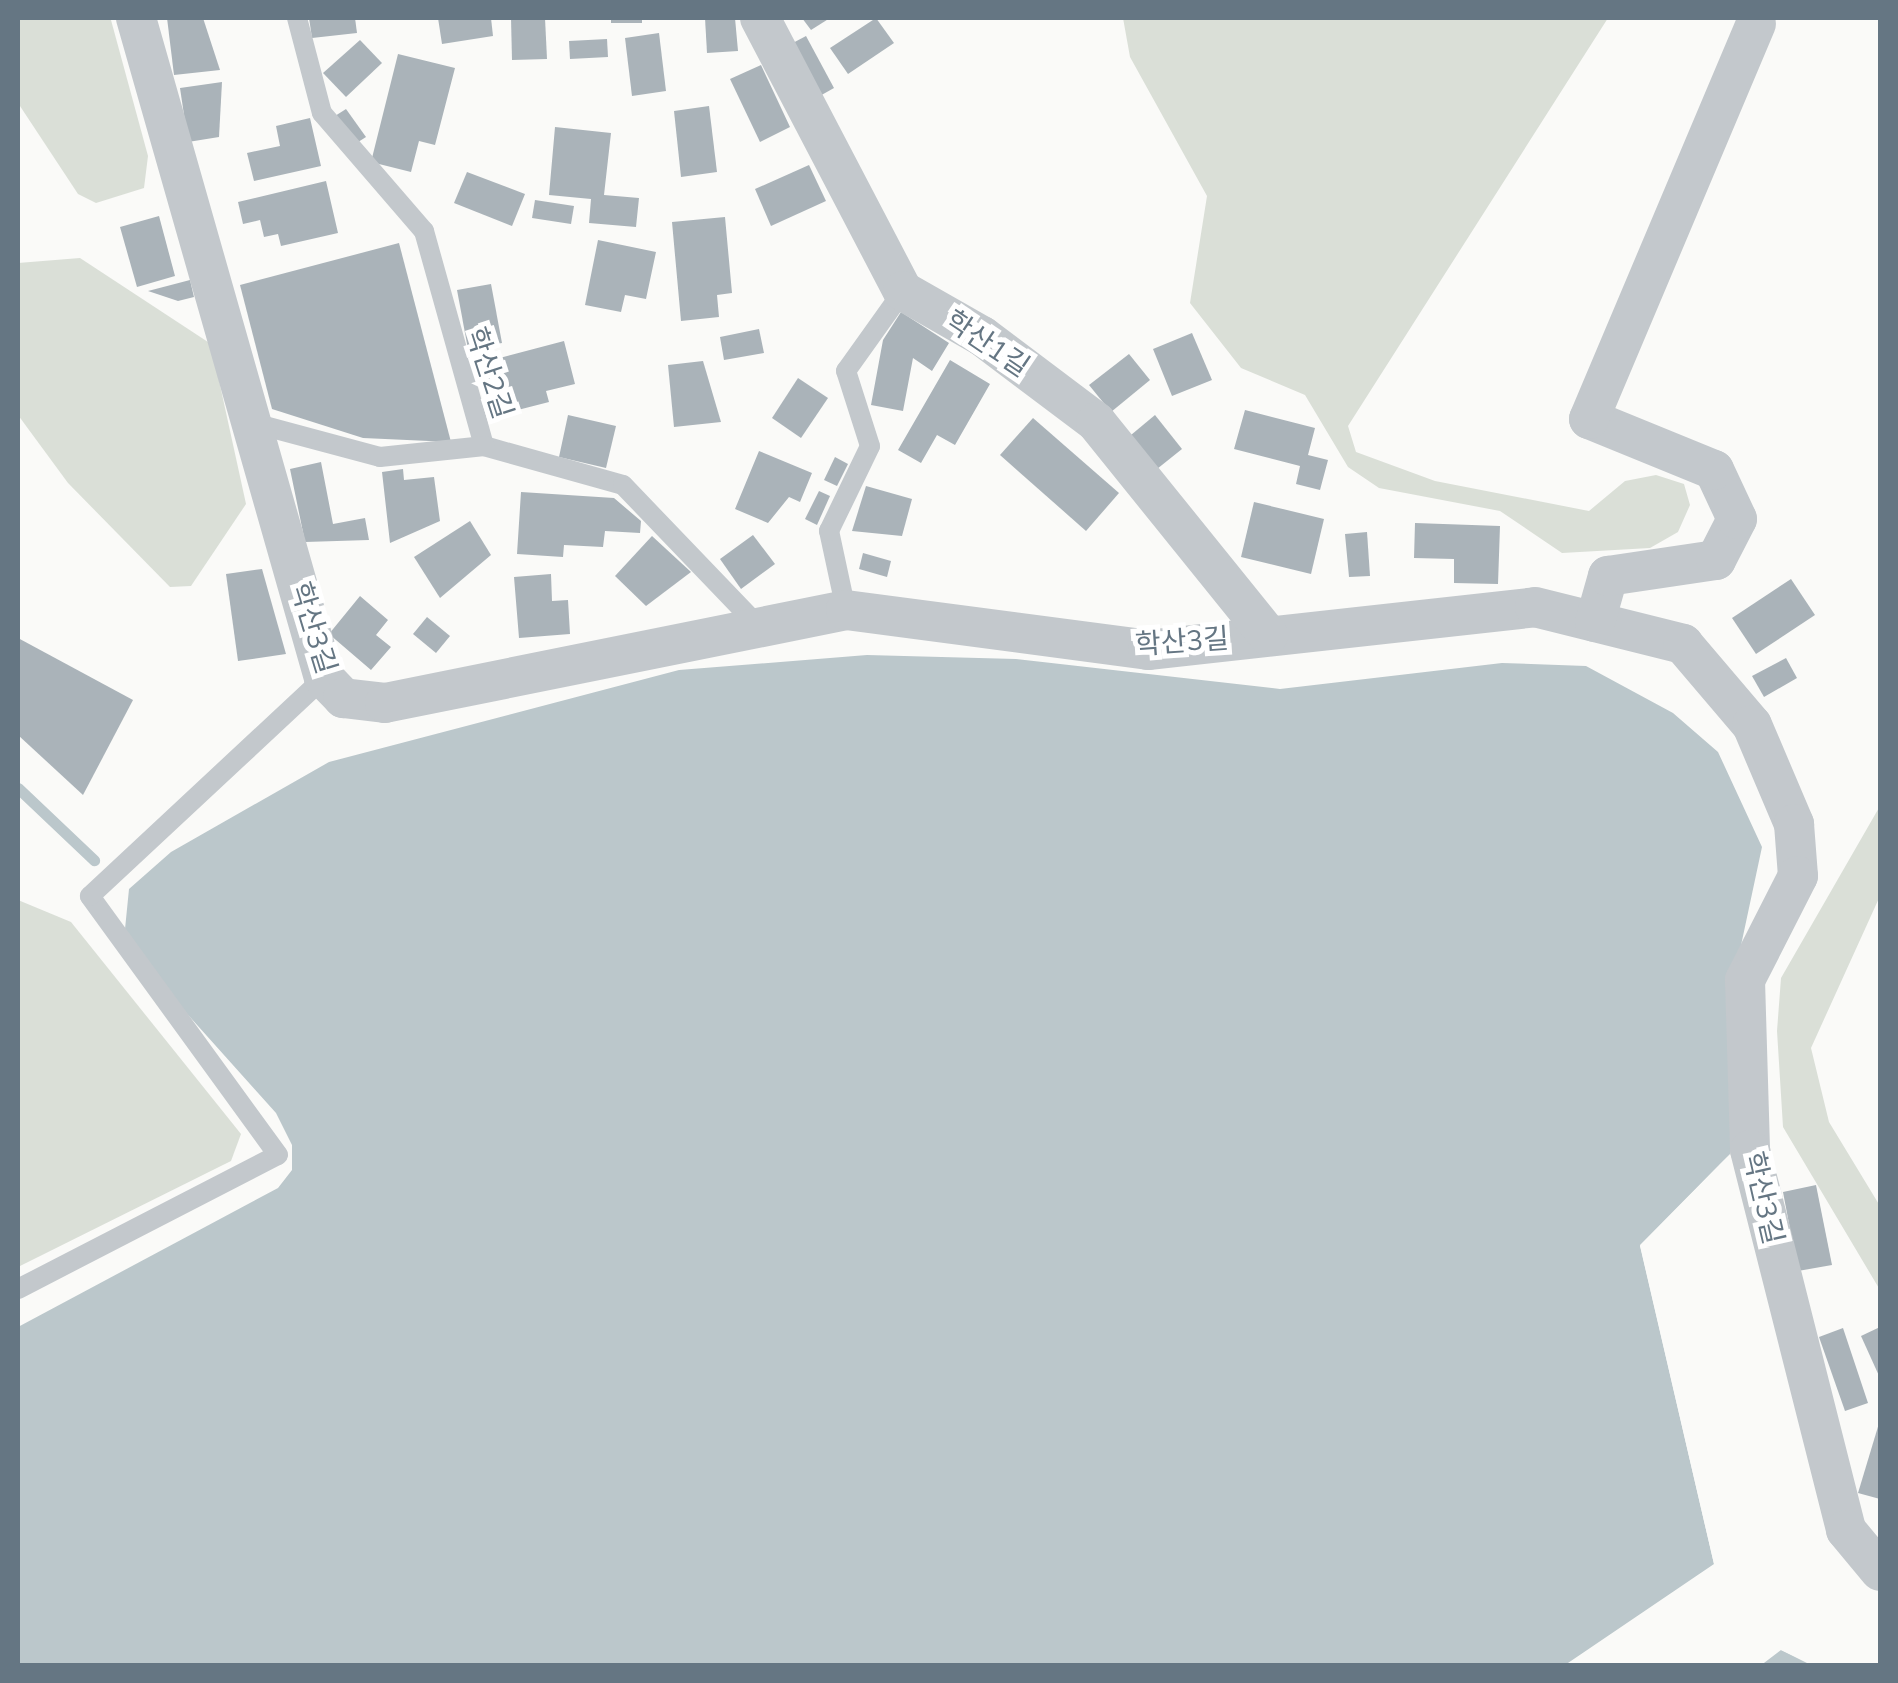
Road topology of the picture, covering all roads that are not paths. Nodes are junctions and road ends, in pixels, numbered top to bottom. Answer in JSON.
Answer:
{"nodes":[{"id":1,"x":136,"y":18,"type":"edge"},
{"id":2,"x":297,"y":18,"type":"edge"},
{"id":3,"x":760,"y":18,"type":"edge"},
{"id":4,"x":1756,"y":24,"type":"dead end"},
{"id":5,"x":903,"y":291,"type":"junction"},
{"id":6,"x":257,"y":424,"type":"junction"},
{"id":7,"x":484,"y":446,"type":"junction"},
{"id":8,"x":846,"y":610,"type":"junction"},
{"id":9,"x":1595,"y":622,"type":"junction"},
{"id":10,"x":760,"y":628,"type":"junction"},
{"id":11,"x":1268,"y":635,"type":"junction"},
{"id":12,"x":324,"y":678,"type":"junction"},
{"id":13,"x":18,"y":1289,"type":"edge"},
{"id":14,"x":1880,"y":1571,"type":"edge"}],
"edges":[{"from":1,"to":6,"type":"street","name":"학산3길"},
{"from":2,"to":7,"type":"lane","name":"학산2길"},
{"from":3,"to":5,"type":"street"},
{"from":4,"to":9,"type":"street"},
{"from":5,"to":8,"type":"lane"},
{"from":5,"to":11,"type":"street","name":"학산1길"},
{"from":6,"to":7,"type":"lane"},
{"from":6,"to":12,"type":"street","name":"학산3길"},
{"from":7,"to":10,"type":"lane","name":"학산2길"},
{"from":8,"to":10,"type":"street","name":"학산3길"},
{"from":8,"to":11,"type":"street","name":"학산3길"},
{"from":9,"to":11,"type":"street","name":"학산3길"},
{"from":9,"to":14,"type":"street","name":"학산3길"},
{"from":10,"to":12,"type":"street","name":"학산3길"},
{"from":12,"to":13,"type":"lane"}]}
